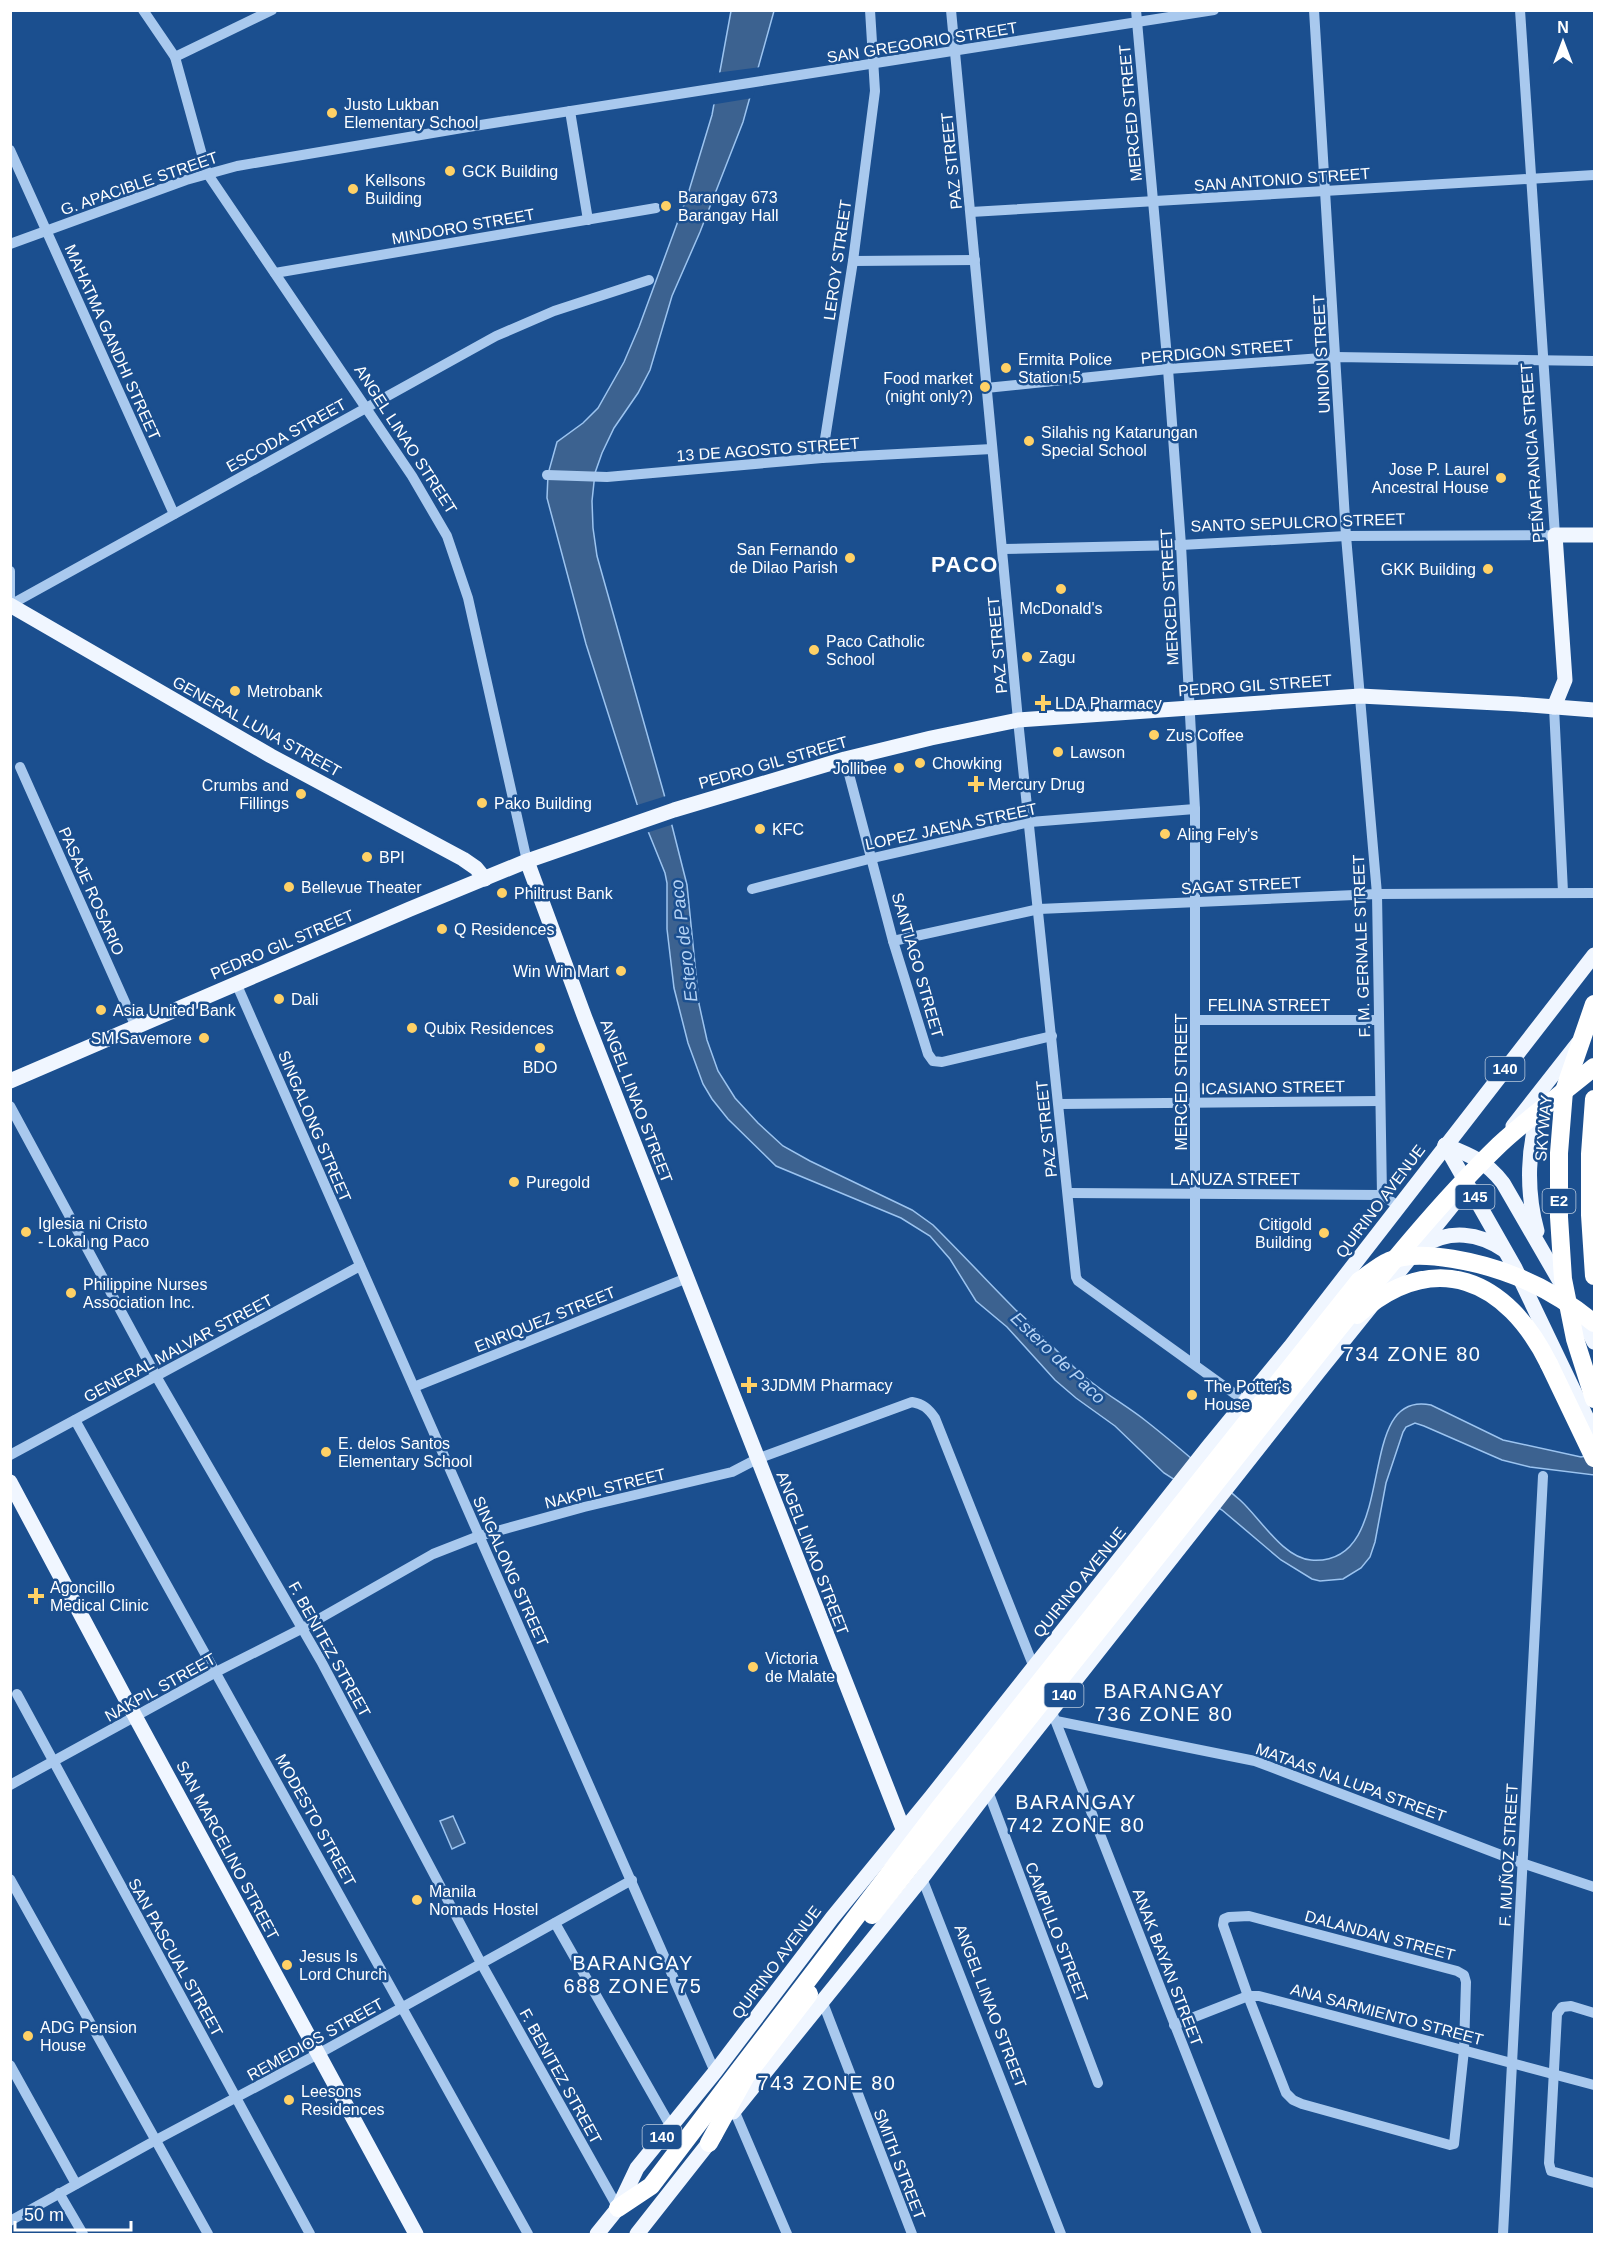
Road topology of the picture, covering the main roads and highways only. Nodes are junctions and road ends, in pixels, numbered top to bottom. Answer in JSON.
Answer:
{"nodes":[{"id":1,"x":1594,"y":535,"type":"edge"},
{"id":2,"x":1555,"y":536,"type":"joint"},
{"id":3,"x":10,"y":605,"type":"edge"},
{"id":4,"x":1554,"y":707,"type":"junction"},
{"id":5,"x":1594,"y":710,"type":"edge"},
{"id":6,"x":527,"y":861,"type":"junction"},
{"id":7,"x":485,"y":879,"type":"junction"},
{"id":8,"x":1594,"y":955,"type":"edge"},
{"id":9,"x":1594,"y":1004,"type":"edge"},
{"id":10,"x":1594,"y":1022,"type":"edge"},
{"id":11,"x":1562,"y":1063,"type":"junction"},
{"id":12,"x":1594,"y":1067,"type":"edge"},
{"id":13,"x":10,"y":1081,"type":"edge"},
{"id":14,"x":1594,"y":1099,"type":"edge"},
{"id":15,"x":1445,"y":1145,"type":"junction"},
{"id":16,"x":1485,"y":1163,"type":"junction"},
{"id":17,"x":1469,"y":1185,"type":"junction"},
{"id":18,"x":1540,"y":1245,"type":"junction"},
{"id":19,"x":1504,"y":1250,"type":"junction"},
{"id":20,"x":1416,"y":1251,"type":"junction"},
{"id":21,"x":1594,"y":1276,"type":"edge"},
{"id":22,"x":1561,"y":1282,"type":"junction"},
{"id":23,"x":1530,"y":1298,"type":"junction"},
{"id":24,"x":1594,"y":1323,"type":"edge"},
{"id":25,"x":1331,"y":1338,"type":"junction"},
{"id":26,"x":1594,"y":1342,"type":"edge"},
{"id":27,"x":1594,"y":1399,"type":"edge"},
{"id":28,"x":1594,"y":1432,"type":"edge"},
{"id":29,"x":1594,"y":1458,"type":"edge"},
{"id":30,"x":10,"y":1482,"type":"edge"},
{"id":31,"x":903,"y":1831,"type":"junction"},
{"id":32,"x":922,"y":1878,"type":"junction"},
{"id":33,"x":816,"y":1998,"type":"junction"},
{"id":34,"x":721,"y":2079,"type":"junction"},
{"id":35,"x":709,"y":2143,"type":"junction"},
{"id":36,"x":618,"y":2208,"type":"junction"},
{"id":37,"x":416,"y":2235,"type":"edge"},
{"id":38,"x":597,"y":2235,"type":"edge"},
{"id":39,"x":637,"y":2235,"type":"edge"}],
"edges":[{"from":1,"to":2,"type":"main road","name":"SANTO SEPULCRO STREET"},
{"from":2,"to":4,"type":"main road","name":"PEÑAFRANCIA STREET"},
{"from":3,"to":7,"type":"main road","name":"GENERAL LUNA STREET"},
{"from":4,"to":5,"type":"main road","name":"PEDRO GIL STREET"},
{"from":4,"to":6,"type":"main road","name":"PEDRO GIL STREET"},
{"from":6,"to":7,"type":"main road","name":"PEDRO GIL STREET"},
{"from":6,"to":31,"type":"main road","name":"ANGEL LINAO STREET"},
{"from":7,"to":13,"type":"main road","name":"PEDRO GIL STREET"},
{"from":8,"to":15,"type":"main road","name":"QUIRINO AVENUE","number":"140"},
{"from":9,"to":27,"type":"highway","name":"SKYWAY","number":"E2","bridge":true},
{"from":10,"to":11,"type":"main road","number":"140"},
{"from":11,"to":16,"type":"main road","number":"140"},
{"from":11,"to":18,"type":"main road"},
{"from":12,"to":25,"type":"highway","bridge":true},
{"from":14,"to":21,"type":"highway","number":"E2"},
{"from":15,"to":16,"type":"main road","number":"145"},
{"from":15,"to":17,"type":"main road","number":"145"},
{"from":15,"to":31,"type":"main road","name":"QUIRINO AVENUE","number":"140"},
{"from":16,"to":17,"type":"main road","number":"140"},
{"from":16,"to":18,"type":"main road","number":"145"},
{"from":17,"to":19,"type":"main road","number":"145"},
{"from":17,"to":20,"type":"main road","number":"140"},
{"from":18,"to":22,"type":"main road","number":"145"},
{"from":19,"to":20,"type":"main road"},
{"from":19,"to":23,"type":"main road","number":"145"},
{"from":20,"to":32,"type":"main road","number":"140"},
{"from":22,"to":23,"type":"main road"},
{"from":22,"to":26,"type":"main road","number":"145"},
{"from":23,"to":28,"type":"main road","number":"145"},
{"from":24,"to":34,"type":"highway","bridge":true},
{"from":25,"to":29,"type":"highway","bridge":true},
{"from":25,"to":33,"type":"highway","bridge":true},
{"from":30,"to":37,"type":"main road","name":"SAN MARCELINO STREET"},
{"from":31,"to":32,"type":"main road","name":"ANGEL LINAO STREET"},
{"from":31,"to":34,"type":"main road","name":"QUIRINO AVENUE","number":"140"},
{"from":32,"to":33,"type":"main road","number":"140"},
{"from":33,"to":35,"type":"main road","number":"140"},
{"from":33,"to":35,"type":"highway"},
{"from":34,"to":36,"type":"main road","name":"QUIRINO AVENUE","number":"140"},
{"from":34,"to":36,"type":"highway"},
{"from":35,"to":39,"type":"main road","number":"140"},
{"from":36,"to":38,"type":"main road","name":"QUIRINO AVENUE","number":"140"}]}
